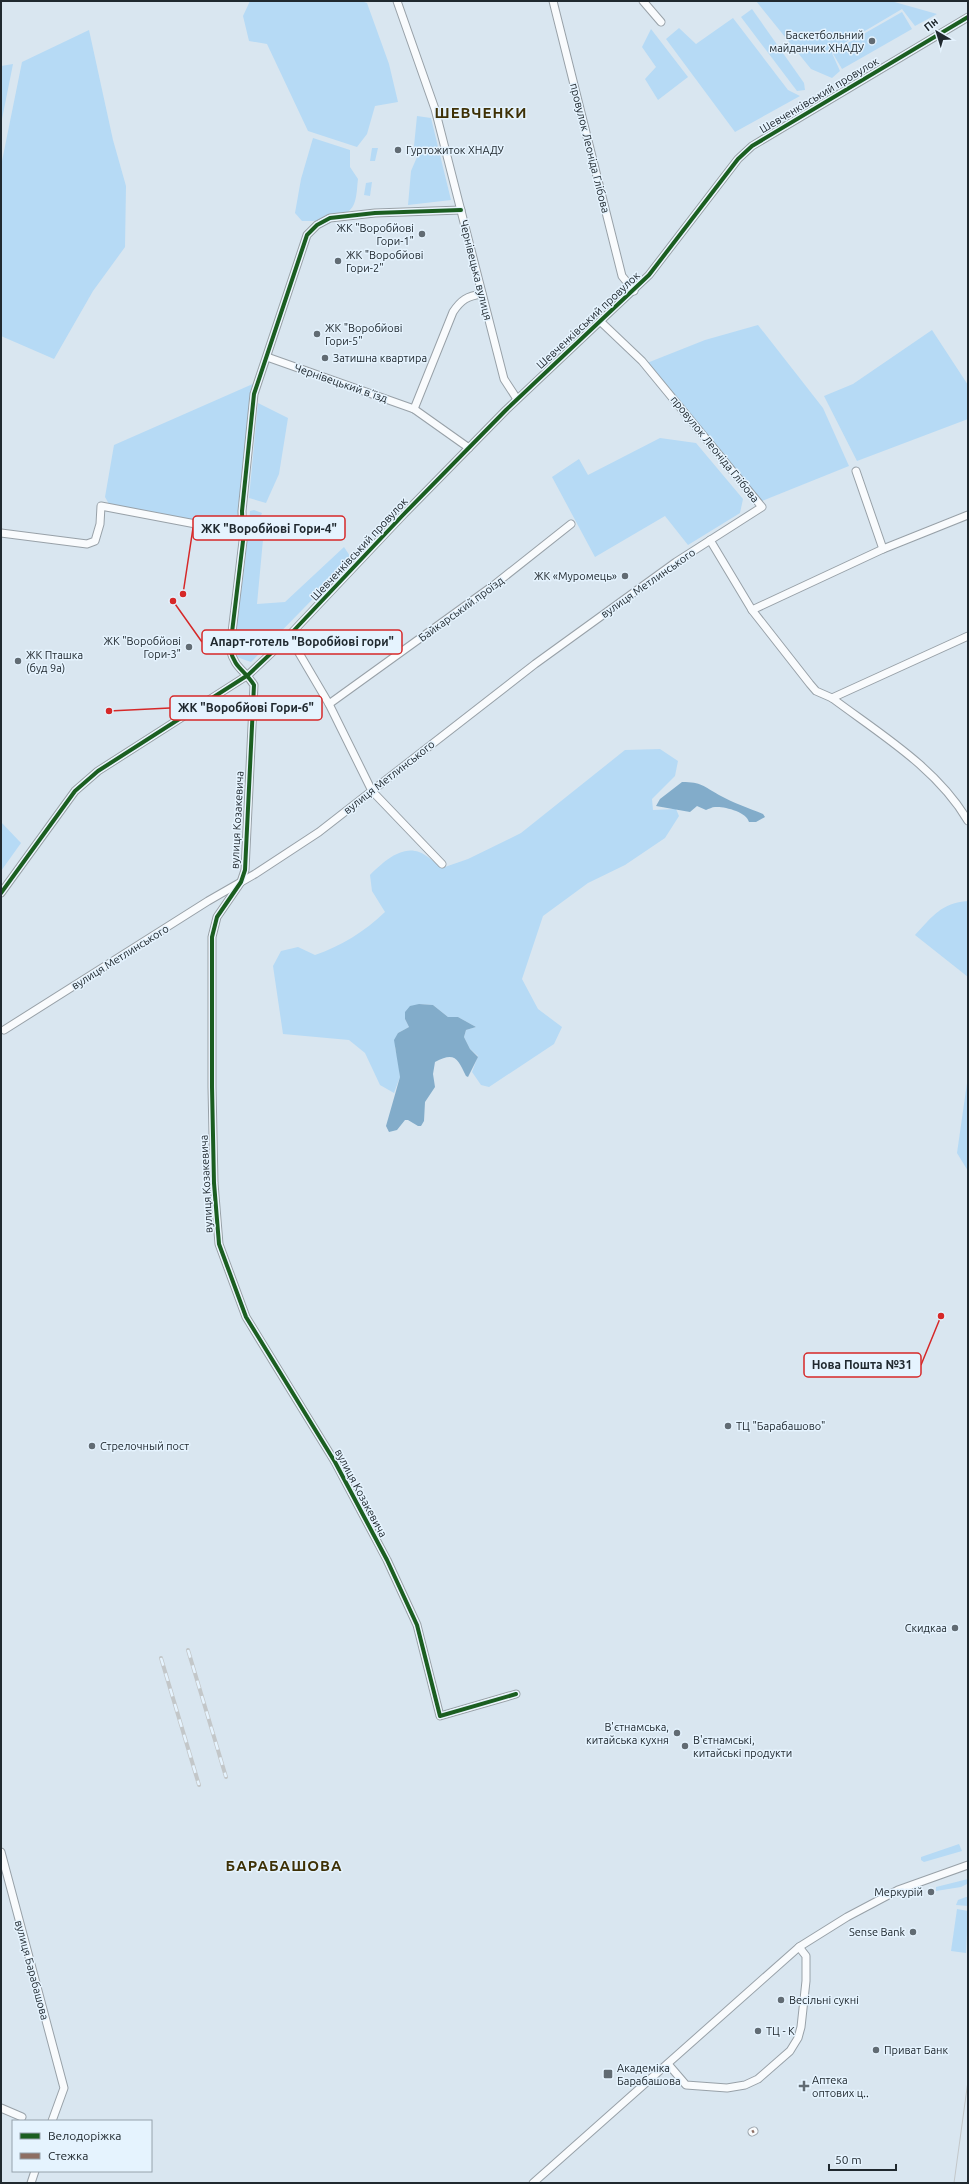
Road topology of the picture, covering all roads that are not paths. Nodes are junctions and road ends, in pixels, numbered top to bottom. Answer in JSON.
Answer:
{"nodes":[{"id":1,"x":397,"y":1,"type":"edge"},
{"id":2,"x":553,"y":1,"type":"edge"},
{"id":3,"x":643,"y":1,"type":"edge"},
{"id":4,"x":968,"y":17,"type":"edge"},
{"id":5,"x":660,"y":22,"type":"dead end"},
{"id":6,"x":461,"y":210,"type":"junction"},
{"id":7,"x":634,"y":291,"type":"junction"},
{"id":8,"x":482,"y":294,"type":"junction"},
{"id":9,"x":601,"y":322,"type":"junction"},
{"id":10,"x":267,"y":357,"type":"junction"},
{"id":11,"x":517,"y":399,"type":"junction"},
{"id":12,"x":414,"y":409,"type":"junction"},
{"id":13,"x":469,"y":448,"type":"junction"},
{"id":14,"x":856,"y":471,"type":"dead end"},
{"id":15,"x":762,"y":507,"type":"joint"},
{"id":16,"x":968,"y":515,"type":"edge"},
{"id":17,"x":571,"y":524,"type":"dead end"},
{"id":18,"x":1,"y":533,"type":"edge"},
{"id":19,"x":243,"y":533,"type":"junction"},
{"id":20,"x":710,"y":540,"type":"junction"},
{"id":21,"x":883,"y":549,"type":"junction"},
{"id":22,"x":752,"y":610,"type":"junction"},
{"id":23,"x":289,"y":636,"type":"junction"},
{"id":24,"x":968,"y":636,"type":"edge"},
{"id":25,"x":248,"y":675,"type":"junction"},
{"id":26,"x":832,"y":698,"type":"junction"},
{"id":27,"x":329,"y":704,"type":"junction"},
{"id":28,"x":372,"y":791,"type":"junction"},
{"id":29,"x":968,"y":821,"type":"edge"},
{"id":30,"x":442,"y":864,"type":"dead end"},
{"id":31,"x":241,"y":882,"type":"junction"},
{"id":32,"x":1,"y":893,"type":"edge"},
{"id":33,"x":4,"y":1030,"type":"dead end"},
{"id":34,"x":516,"y":1694,"type":"dead end"},
{"id":35,"x":1,"y":1852,"type":"edge"},
{"id":36,"x":968,"y":1865,"type":"edge"},
{"id":37,"x":799,"y":1947,"type":"junction"},
{"id":38,"x":668,"y":2064,"type":"junction"},
{"id":39,"x":1,"y":2108,"type":"edge"},
{"id":40,"x":22,"y":2117,"type":"dead end"},
{"id":41,"x":52,"y":2120,"type":"edge"},
{"id":42,"x":35,"y":2172,"type":"edge"},
{"id":43,"x":31,"y":2183,"type":"edge"},
{"id":44,"x":533,"y":2183,"type":"edge"}],
"edges":[{"from":1,"to":6,"type":"street","name":"Чернівецька вулиця"},
{"from":2,"to":7,"type":"street","name":"провулок Леоніда Глібова"},
{"from":3,"to":5,"type":"street"},
{"from":4,"to":7,"type":"street","name":"Шевченківський провулок"},
{"from":6,"to":8,"type":"street","name":"Чернівецька вулиця"},
{"from":6,"to":10,"type":"street"},
{"from":7,"to":9,"type":"street","name":"Шевченківський провулок"},
{"from":8,"to":11,"type":"street","name":"Чернівецька вулиця"},
{"from":8,"to":12,"type":"street"},
{"from":9,"to":11,"type":"street","name":"Шевченківський провулок"},
{"from":9,"to":15,"type":"street","name":"провулок Леоніда Глібова"},
{"from":10,"to":12,"type":"street","name":"Чернівецький вʼїзд"},
{"from":10,"to":19,"type":"street"},
{"from":11,"to":13,"type":"street","name":"Шевченківський провулок"},
{"from":12,"to":13,"type":"street","name":"Чернівецький вʼїзд"},
{"from":13,"to":23,"type":"street","name":"Шевченківський провулок"},
{"from":14,"to":21,"type":"street"},
{"from":15,"to":20,"type":"street","name":"вулиця Метлинського"},
{"from":16,"to":21,"type":"street"},
{"from":17,"to":27,"type":"street","name":"Байкарський проїзд"},
{"from":18,"to":19,"type":"street"},
{"from":19,"to":25,"type":"street"},
{"from":20,"to":22,"type":"street"},
{"from":20,"to":28,"type":"street","name":"вулиця Метлинського"},
{"from":21,"to":22,"type":"street"},
{"from":22,"to":26,"type":"street"},
{"from":23,"to":25,"type":"street","name":"Шевченківський провулок"},
{"from":23,"to":27,"type":"street"},
{"from":24,"to":26,"type":"street"},
{"from":25,"to":31,"type":"street","name":"вулиця Козакевича"},
{"from":25,"to":32,"type":"street","name":"Шевченківський провулок"},
{"from":26,"to":29,"type":"street"},
{"from":27,"to":28,"type":"street"},
{"from":28,"to":30,"type":"street"},
{"from":28,"to":31,"type":"street","name":"вулиця Метлинського"},
{"from":31,"to":33,"type":"street","name":"вулиця Метлинського"},
{"from":31,"to":34,"type":"street","name":"вулиця Козакевича"},
{"from":35,"to":41,"type":"street","name":"вулиця Барабашова"},
{"from":36,"to":37,"type":"street"},
{"from":37,"to":38,"type":"street"},
{"from":37,"to":38,"type":"street"},
{"from":38,"to":44,"type":"street"},
{"from":39,"to":40,"type":"street"},
{"from":42,"to":43,"type":"street"}]}
